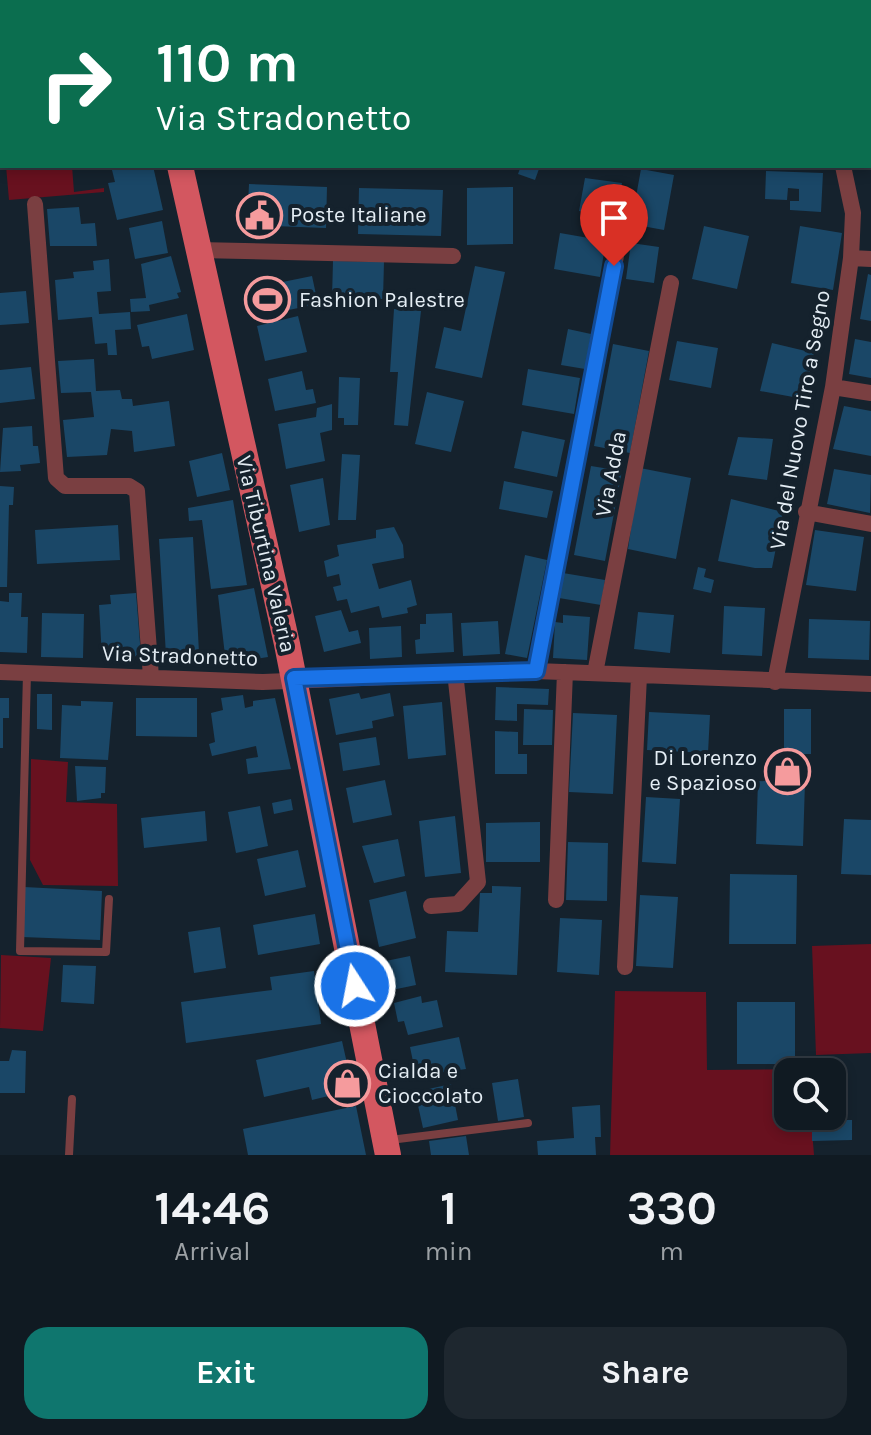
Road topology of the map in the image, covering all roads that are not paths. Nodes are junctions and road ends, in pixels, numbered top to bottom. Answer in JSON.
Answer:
{"nodes":[{"id":1,"x":180,"y":168,"type":"edge"},
{"id":2,"x":843,"y":168,"type":"edge"},
{"id":3,"x":35,"y":204,"type":"dead end"},
{"id":4,"x":620,"y":235,"type":"dead end"},
{"id":5,"x":198,"y":250,"type":"junction"},
{"id":6,"x":453,"y":256,"type":"dead end"},
{"id":7,"x":851,"y":258,"type":"junction"},
{"id":8,"x":871,"y":259,"type":"edge"},
{"id":9,"x":671,"y":283,"type":"dead end"},
{"id":10,"x":833,"y":387,"type":"junction"},
{"id":11,"x":871,"y":393,"type":"edge"},
{"id":12,"x":806,"y":512,"type":"junction"},
{"id":13,"x":871,"y":524,"type":"edge"},
{"id":14,"x":536,"y":671,"type":"junction"},
{"id":15,"x":0,"y":672,"type":"edge"},
{"id":16,"x":455,"y":672,"type":"junction"},
{"id":17,"x":565,"y":672,"type":"junction"},
{"id":18,"x":27,"y":673,"type":"junction"},
{"id":19,"x":595,"y":673,"type":"junction"},
{"id":20,"x":639,"y":676,"type":"junction"},
{"id":21,"x":151,"y":677,"type":"junction"},
{"id":22,"x":294,"y":678,"type":"junction"},
{"id":23,"x":775,"y":682,"type":"junction"},
{"id":24,"x":871,"y":684,"type":"edge"},
{"id":25,"x":109,"y":899,"type":"dead end"},
{"id":26,"x":556,"y":900,"type":"dead end"},
{"id":27,"x":431,"y":906,"type":"dead end"},
{"id":28,"x":625,"y":967,"type":"dead end"},
{"id":29,"x":72,"y":1099,"type":"dead end"},
{"id":30,"x":528,"y":1123,"type":"dead end"},
{"id":31,"x":387,"y":1148,"type":"edge"},
{"id":32,"x":69,"y":1155,"type":"edge"}],
"edges":[{"from":1,"to":5,"type":"main road","name":"Via Tiburtina Valeria"},
{"from":2,"to":7,"type":"street","name":"Via del Nuovo Tiro a Segno"},
{"from":3,"to":21,"type":"street"},
{"from":4,"to":14,"type":"street"},
{"from":5,"to":6,"type":"street"},
{"from":5,"to":22,"type":"main road","name":"Via Tiburtina Valeria"},
{"from":7,"to":8,"type":"street"},
{"from":7,"to":10,"type":"street","name":"Via del Nuovo Tiro a Segno"},
{"from":9,"to":19,"type":"street","name":"Via Adda"},
{"from":10,"to":11,"type":"street"},
{"from":10,"to":12,"type":"street","name":"Via del Nuovo Tiro a Segno"},
{"from":12,"to":13,"type":"street"},
{"from":12,"to":23,"type":"street","name":"Via del Nuovo Tiro a Segno"},
{"from":14,"to":16,"type":"street","name":"Via Stradonetto"},
{"from":14,"to":17,"type":"street","name":"Via Stradonetto"},
{"from":15,"to":18,"type":"street","name":"Via Stradonetto"},
{"from":16,"to":22,"type":"street","name":"Via Stradonetto"},
{"from":16,"to":27,"type":"street"},
{"from":17,"to":19,"type":"street","name":"Via Stradonetto"},
{"from":17,"to":26,"type":"street"},
{"from":18,"to":21,"type":"street","name":"Via Stradonetto"},
{"from":18,"to":25,"type":"lane"},
{"from":19,"to":20,"type":"street","name":"Via Stradonetto"},
{"from":20,"to":23,"type":"street","name":"Via Stradonetto"},
{"from":20,"to":28,"type":"street"},
{"from":21,"to":22,"type":"street","name":"Via Stradonetto"},
{"from":22,"to":31,"type":"main road","name":"Via Tiburtina Valeria"},
{"from":23,"to":24,"type":"street","name":"Via Stradonetto"},
{"from":29,"to":32,"type":"lane"},
{"from":30,"to":31,"type":"lane","name":"Via Tiburtina Valeria"}]}
